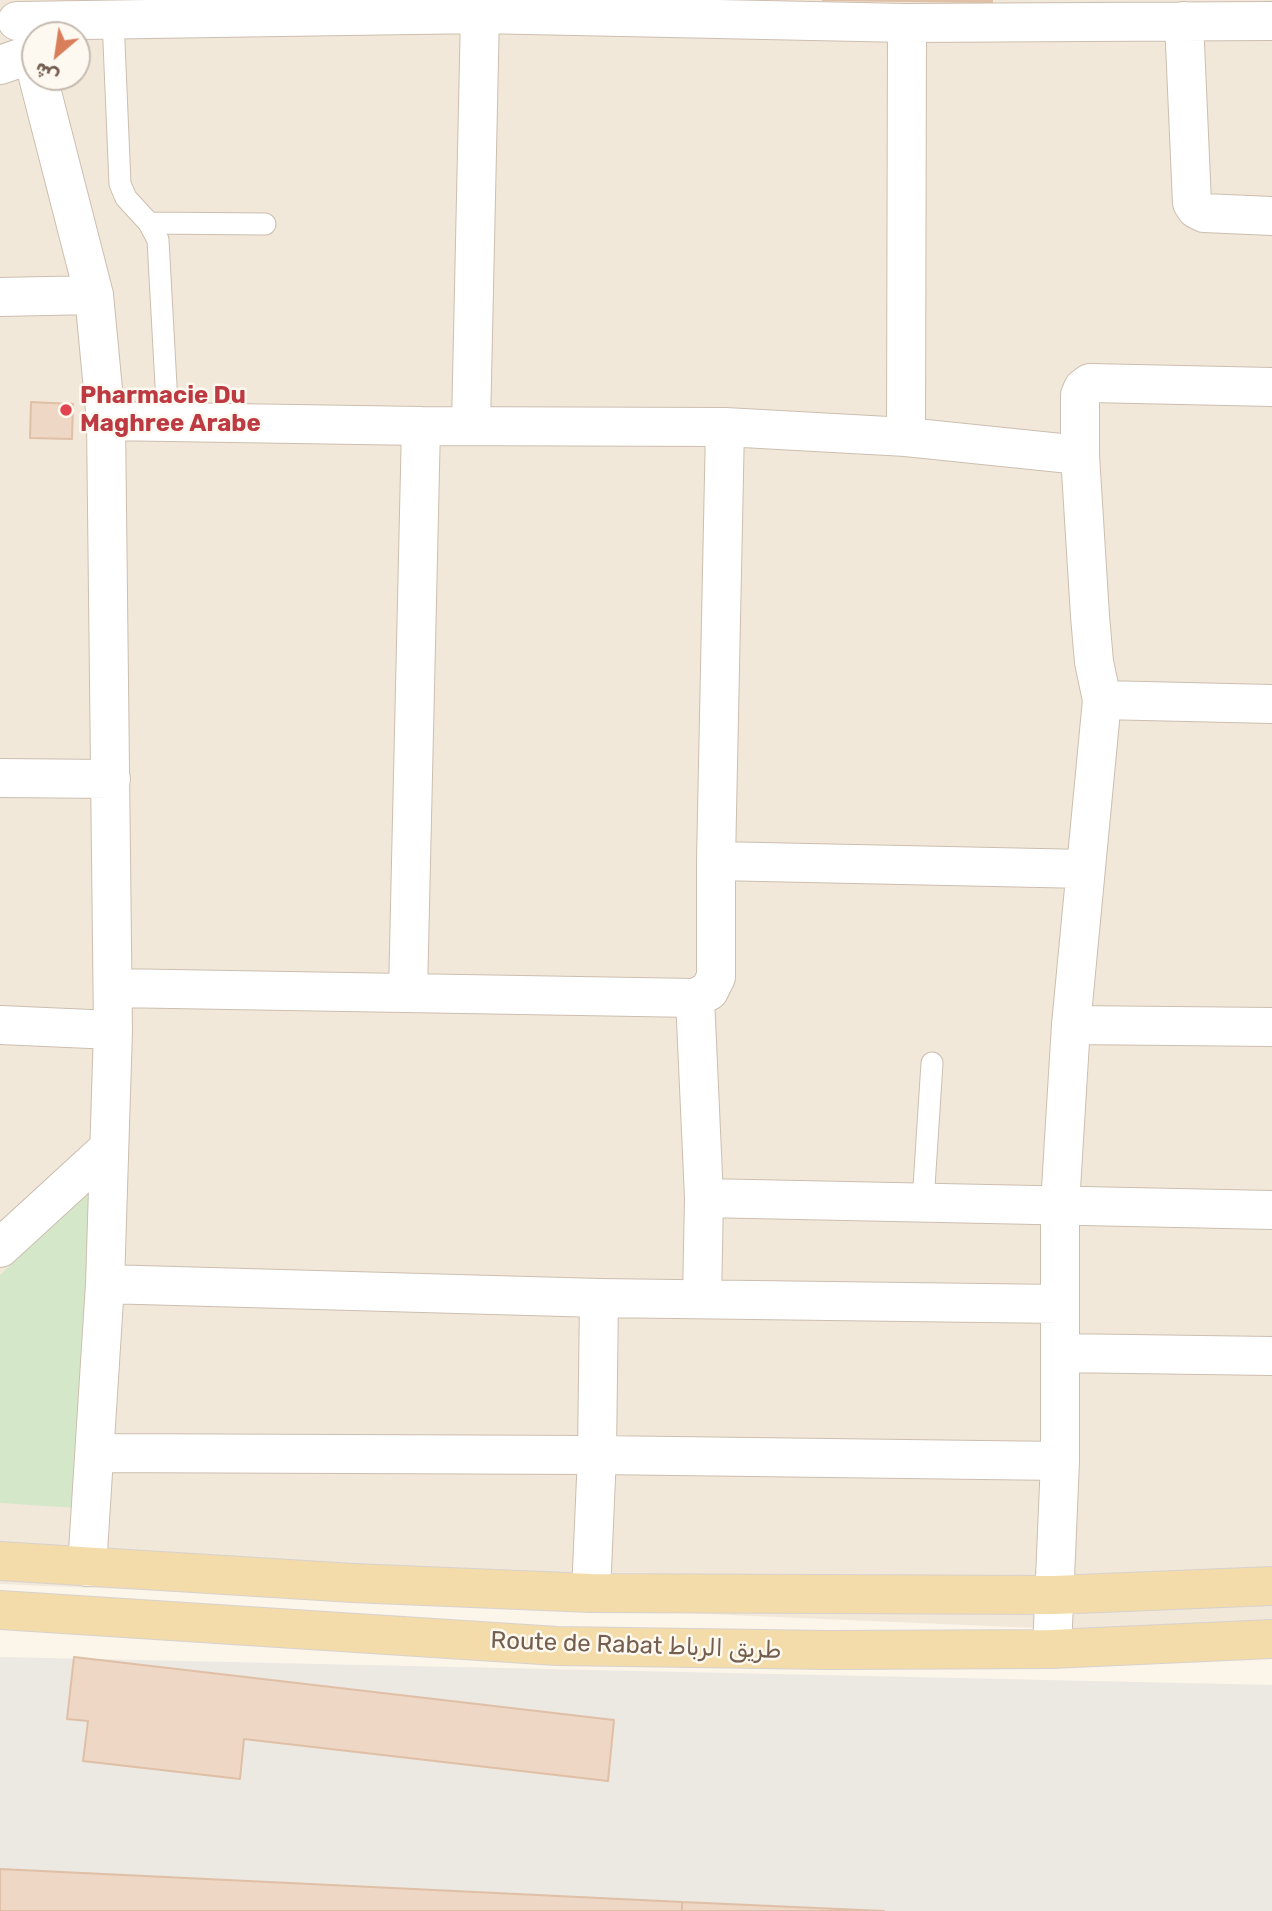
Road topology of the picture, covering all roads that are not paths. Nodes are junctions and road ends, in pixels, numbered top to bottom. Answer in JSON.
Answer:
{"nodes":[{"id":1,"x":1027,"y":11,"type":"edge"},
{"id":2,"x":480,"y":14,"type":"junction"},
{"id":3,"x":113,"y":19,"type":"junction"},
{"id":4,"x":1184,"y":21,"type":"junction"},
{"id":5,"x":1272,"y":21,"type":"edge"},
{"id":6,"x":907,"y":23,"type":"junction"},
{"id":7,"x":91,"y":26,"type":"edge"},
{"id":8,"x":35,"y":91,"type":"edge"},
{"id":9,"x":1272,"y":216,"type":"edge"},
{"id":10,"x":149,"y":223,"type":"junction"},
{"id":11,"x":265,"y":224,"type":"dead end"},
{"id":12,"x":94,"y":295,"type":"junction"},
{"id":13,"x":0,"y":297,"type":"edge"},
{"id":14,"x":1272,"y":387,"type":"edge"},
{"id":15,"x":106,"y":421,"type":"junction"},
{"id":16,"x":168,"y":422,"type":"junction"},
{"id":17,"x":471,"y":425,"type":"junction"},
{"id":18,"x":421,"y":426,"type":"junction"},
{"id":19,"x":725,"y":427,"type":"junction"},
{"id":20,"x":906,"y":437,"type":"junction"},
{"id":21,"x":1080,"y":455,"type":"junction"},
{"id":22,"x":1102,"y":700,"type":"junction"},
{"id":23,"x":1272,"y":704,"type":"edge"},
{"id":24,"x":0,"y":778,"type":"edge"},
{"id":25,"x":111,"y":779,"type":"junction"},
{"id":26,"x":716,"y":861,"type":"junction"},
{"id":27,"x":1086,"y":869,"type":"junction"},
{"id":28,"x":114,"y":988,"type":"junction"},
{"id":29,"x":408,"y":993,"type":"junction"},
{"id":30,"x":695,"y":999,"type":"junction"},
{"id":31,"x":0,"y":1025,"type":"edge"},
{"id":32,"x":1071,"y":1025,"type":"junction"},
{"id":33,"x":1272,"y":1027,"type":"edge"},
{"id":34,"x":113,"y":1030,"type":"junction"},
{"id":35,"x":932,"y":1063,"type":"dead end"},
{"id":36,"x":109,"y":1148,"type":"junction"},
{"id":37,"x":704,"y":1198,"type":"junction"},
{"id":38,"x":923,"y":1202,"type":"junction"},
{"id":39,"x":1060,"y":1205,"type":"junction"},
{"id":40,"x":1272,"y":1210,"type":"edge"},
{"id":41,"x":0,"y":1248,"type":"edge"},
{"id":42,"x":105,"y":1284,"type":"junction"},
{"id":43,"x":599,"y":1298,"type":"junction"},
{"id":44,"x":702,"y":1299,"type":"junction"},
{"id":45,"x":1060,"y":1304,"type":"junction"},
{"id":46,"x":1060,"y":1353,"type":"junction"},
{"id":47,"x":1272,"y":1356,"type":"edge"},
{"id":48,"x":95,"y":1453,"type":"junction"},
{"id":49,"x":597,"y":1455,"type":"junction"},
{"id":50,"x":1060,"y":1461,"type":"junction"},
{"id":51,"x":0,"y":1561,"type":"edge"},
{"id":52,"x":87,"y":1567,"type":"junction"},
{"id":53,"x":1272,"y":1586,"type":"edge"},
{"id":54,"x":591,"y":1593,"type":"junction"},
{"id":55,"x":1054,"y":1595,"type":"junction"},
{"id":56,"x":0,"y":1611,"type":"edge"},
{"id":57,"x":1272,"y":1639,"type":"edge"},
{"id":58,"x":1052,"y":1649,"type":"junction"}],
"edges":[{"from":1,"to":4,"type":"street"},
{"from":1,"to":6,"type":"street"},
{"from":2,"to":3,"type":"street"},
{"from":2,"to":6,"type":"street"},
{"from":2,"to":17,"type":"street"},
{"from":3,"to":7,"type":"street"},
{"from":3,"to":10,"type":"lane"},
{"from":4,"to":5,"type":"street"},
{"from":4,"to":9,"type":"street"},
{"from":6,"to":20,"type":"street"},
{"from":8,"to":12,"type":"street"},
{"from":10,"to":11,"type":"lane"},
{"from":10,"to":16,"type":"lane"},
{"from":12,"to":13,"type":"street"},
{"from":12,"to":15,"type":"street"},
{"from":14,"to":21,"type":"street"},
{"from":15,"to":16,"type":"street"},
{"from":15,"to":25,"type":"street"},
{"from":16,"to":18,"type":"street"},
{"from":17,"to":18,"type":"street"},
{"from":17,"to":19,"type":"street"},
{"from":18,"to":29,"type":"street"},
{"from":19,"to":20,"type":"street"},
{"from":19,"to":26,"type":"street"},
{"from":20,"to":21,"type":"street"},
{"from":21,"to":22,"type":"street"},
{"from":22,"to":23,"type":"street"},
{"from":22,"to":27,"type":"street"},
{"from":24,"to":25,"type":"street"},
{"from":25,"to":28,"type":"street"},
{"from":26,"to":27,"type":"street"},
{"from":26,"to":30,"type":"street"},
{"from":27,"to":32,"type":"street"},
{"from":28,"to":29,"type":"street"},
{"from":28,"to":34,"type":"street"},
{"from":29,"to":30,"type":"street"},
{"from":30,"to":37,"type":"street"},
{"from":31,"to":34,"type":"street"},
{"from":32,"to":33,"type":"street"},
{"from":32,"to":39,"type":"street"},
{"from":34,"to":36,"type":"street"},
{"from":35,"to":38,"type":"lane"},
{"from":36,"to":41,"type":"street"},
{"from":36,"to":42,"type":"street"},
{"from":37,"to":38,"type":"street"},
{"from":37,"to":44,"type":"street"},
{"from":38,"to":39,"type":"street"},
{"from":39,"to":40,"type":"street"},
{"from":39,"to":45,"type":"street"},
{"from":42,"to":43,"type":"street"},
{"from":42,"to":48,"type":"street"},
{"from":43,"to":44,"type":"street"},
{"from":43,"to":49,"type":"street"},
{"from":44,"to":45,"type":"street"},
{"from":45,"to":46,"type":"street"},
{"from":46,"to":47,"type":"street"},
{"from":46,"to":50,"type":"street"},
{"from":48,"to":49,"type":"street"},
{"from":48,"to":52,"type":"street"},
{"from":49,"to":50,"type":"street"},
{"from":49,"to":54,"type":"street"},
{"from":50,"to":55,"type":"street"},
{"from":51,"to":52,"type":"main road"},
{"from":52,"to":54,"type":"main road"},
{"from":53,"to":55,"type":"main road"},
{"from":54,"to":55,"type":"main road"},
{"from":55,"to":58,"type":"street"},
{"from":56,"to":58,"type":"main road","name":"Route de Rabat طريق الرباط"},
{"from":57,"to":58,"type":"main road","name":"Route de Rabat طريق الرباط"}]}
